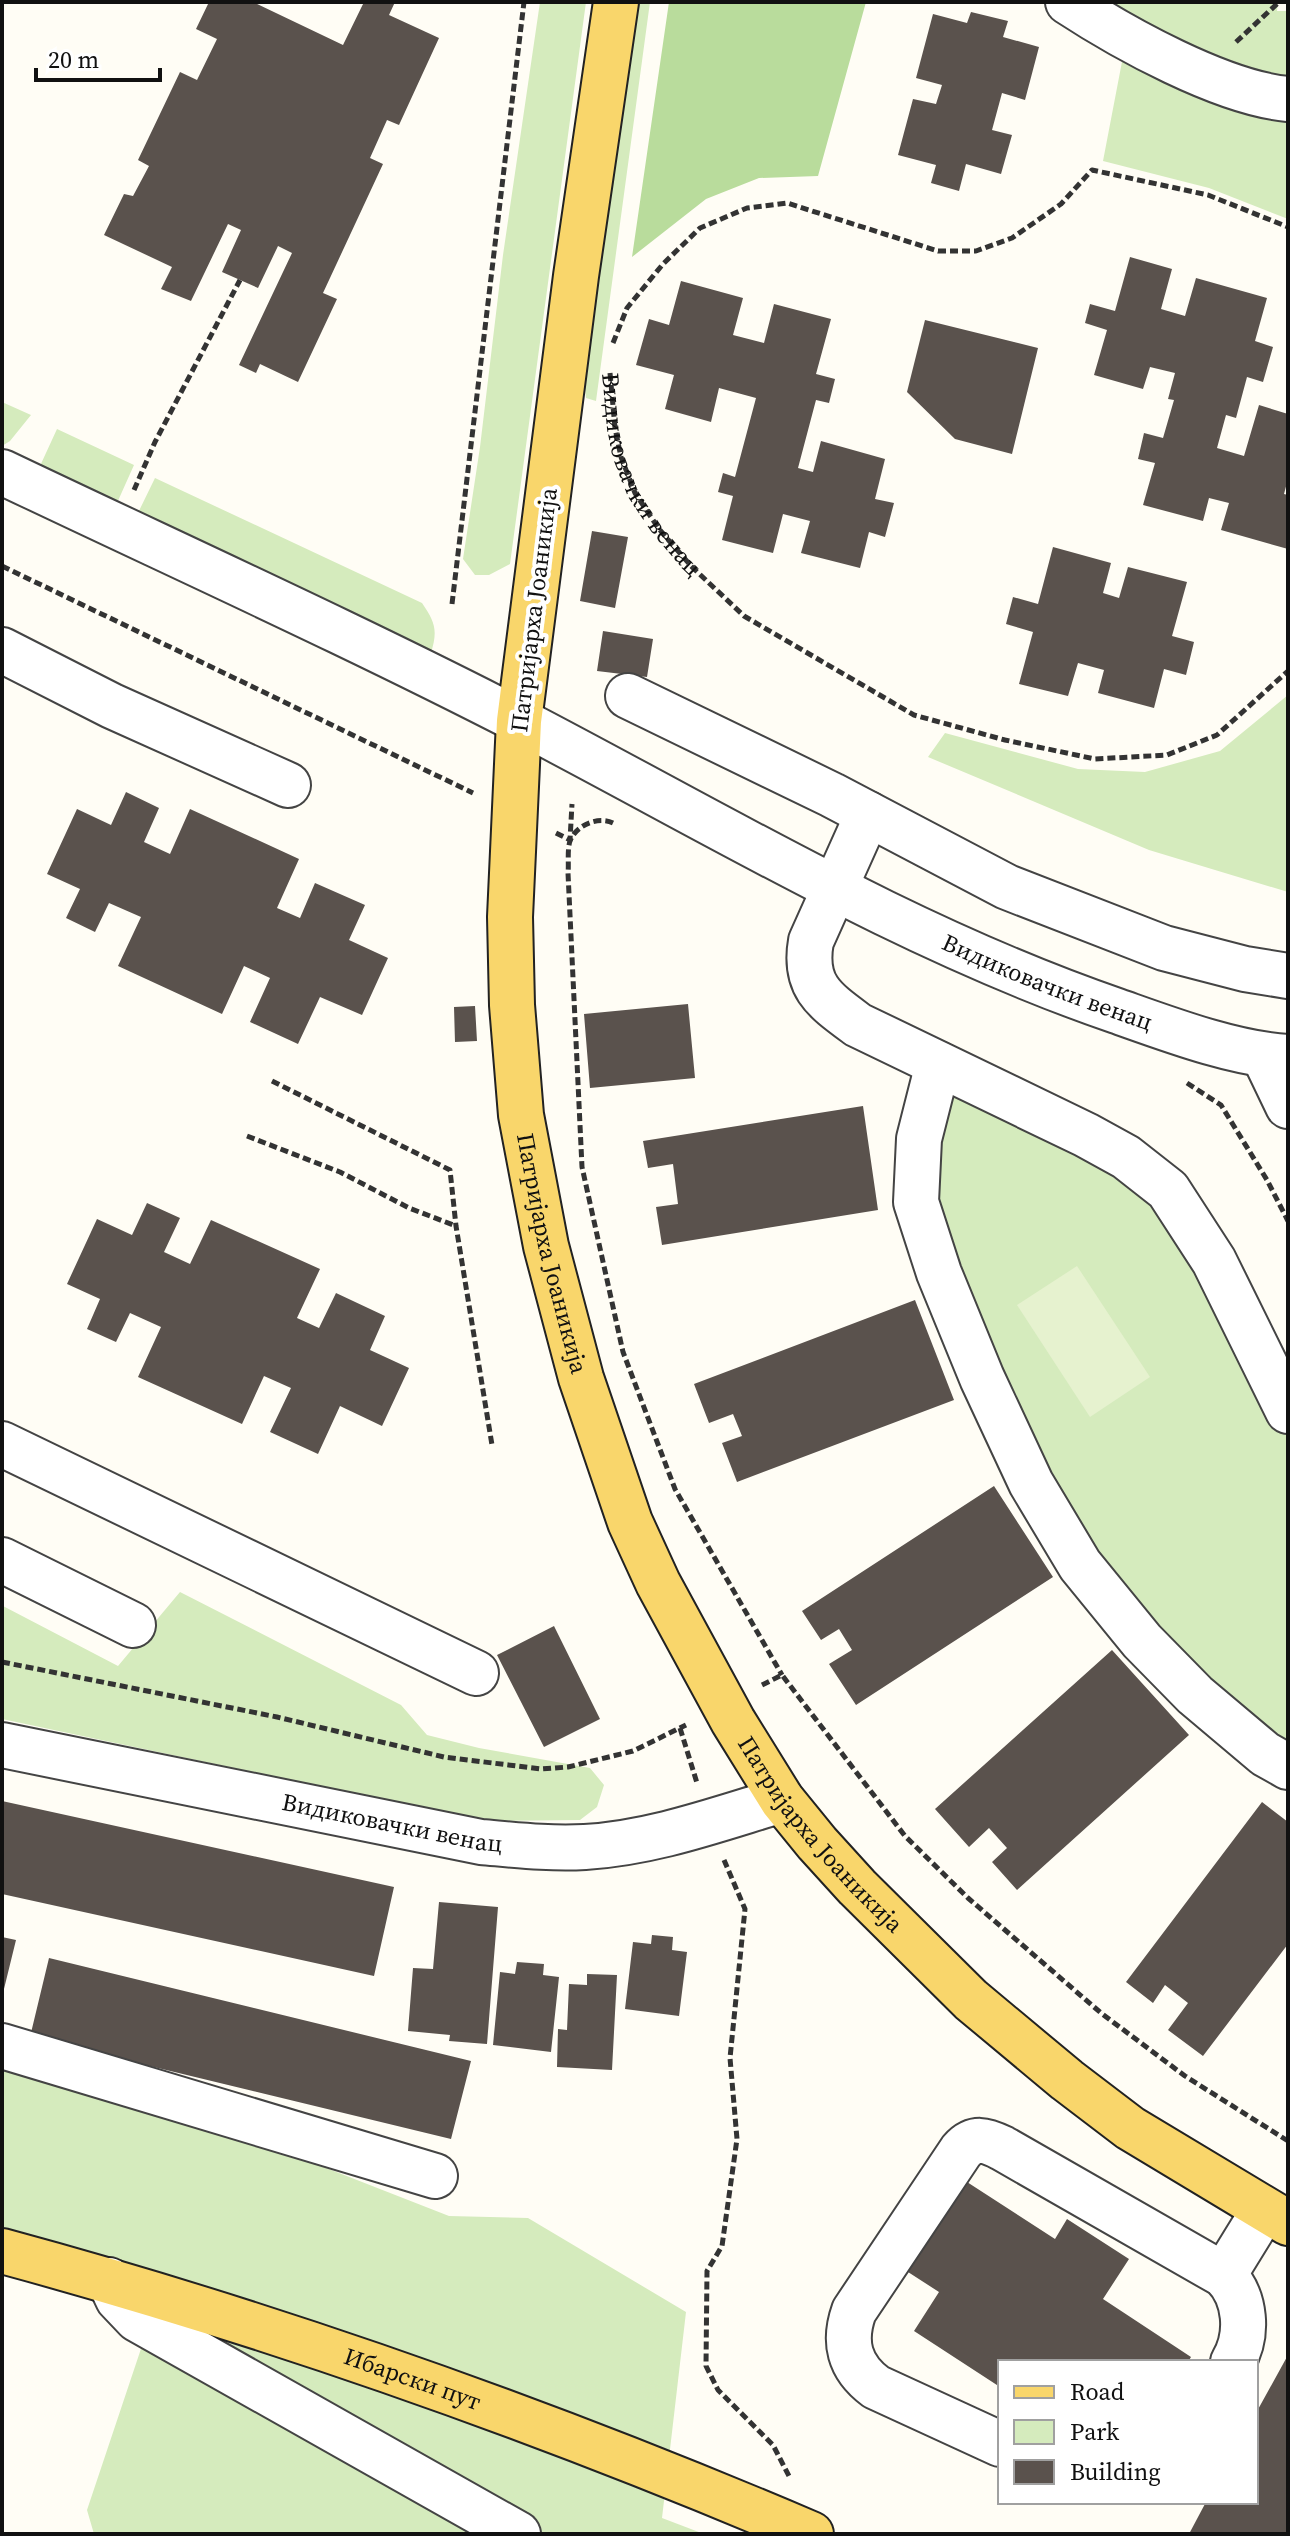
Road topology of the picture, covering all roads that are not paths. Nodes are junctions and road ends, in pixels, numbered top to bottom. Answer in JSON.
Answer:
{"nodes":[{"id":1,"x":616,"y":2,"type":"edge"},
{"id":2,"x":1068,"y":2,"type":"edge"},
{"id":3,"x":1288,"y":99,"type":"edge"},
{"id":4,"x":2,"y":472,"type":"edge"},
{"id":5,"x":2,"y":650,"type":"edge"},
{"id":6,"x":628,"y":696,"type":"dead end"},
{"id":7,"x":519,"y":721,"type":"junction"},
{"id":8,"x":288,"y":785,"type":"dead end"},
{"id":9,"x":868,"y":814,"type":"junction"},
{"id":10,"x":834,"y":889,"type":"junction"},
{"id":11,"x":1288,"y":976,"type":"edge"},
{"id":12,"x":1276,"y":1056,"type":"edge"},
{"id":13,"x":938,"y":1064,"type":"junction"},
{"id":14,"x":1288,"y":1106,"type":"edge"},
{"id":15,"x":1288,"y":1411,"type":"edge"},
{"id":16,"x":2,"y":1444,"type":"edge"},
{"id":17,"x":2,"y":1560,"type":"edge"},
{"id":18,"x":133,"y":1625,"type":"dead end"},
{"id":19,"x":476,"y":1673,"type":"dead end"},
{"id":20,"x":2,"y":1745,"type":"edge"},
{"id":21,"x":1288,"y":1767,"type":"edge"},
{"id":22,"x":782,"y":1800,"type":"junction"},
{"id":23,"x":2,"y":2046,"type":"edge"},
{"id":24,"x":435,"y":2176,"type":"dead end"},
{"id":25,"x":1276,"y":2216,"type":"edge"},
{"id":26,"x":2,"y":2251,"type":"edge"},
{"id":27,"x":1224,"y":2275,"type":"junction"},
{"id":28,"x":109,"y":2280,"type":"junction"},
{"id":29,"x":1234,"y":2360,"type":"edge"},
{"id":30,"x":998,"y":2443,"type":"edge"},
{"id":31,"x":810,"y":2533,"type":"edge"},
{"id":32,"x":518,"y":2534,"type":"edge"}],
"edges":[{"from":1,"to":7,"type":"main road","name":"Патријарха Јоаникија"},
{"from":2,"to":3,"type":"street"},
{"from":4,"to":7,"type":"street","name":"Видиковачки венац"},
{"from":5,"to":8,"type":"street"},
{"from":6,"to":9,"type":"street"},
{"from":7,"to":10,"type":"street","name":"Видиковачки венац"},
{"from":7,"to":22,"type":"main road","name":"Патријарха Јоаникија"},
{"from":9,"to":10,"type":"street"},
{"from":9,"to":11,"type":"street"},
{"from":10,"to":12,"type":"street","name":"Видиковачки венац"},
{"from":10,"to":13,"type":"street"},
{"from":12,"to":14,"type":"street"},
{"from":13,"to":15,"type":"street"},
{"from":13,"to":21,"type":"street"},
{"from":16,"to":19,"type":"street"},
{"from":17,"to":18,"type":"street"},
{"from":20,"to":22,"type":"street","name":"Видиковачки венац"},
{"from":22,"to":25,"type":"main road","name":"Патријарха Јоаникија"},
{"from":23,"to":24,"type":"street"},
{"from":25,"to":27,"type":"street"},
{"from":26,"to":28,"type":"main road","name":"Ибарски пут"},
{"from":27,"to":29,"type":"street"},
{"from":27,"to":30,"type":"street"},
{"from":28,"to":31,"type":"main road","name":"Ибарски пут"},
{"from":28,"to":32,"type":"street"}]}
